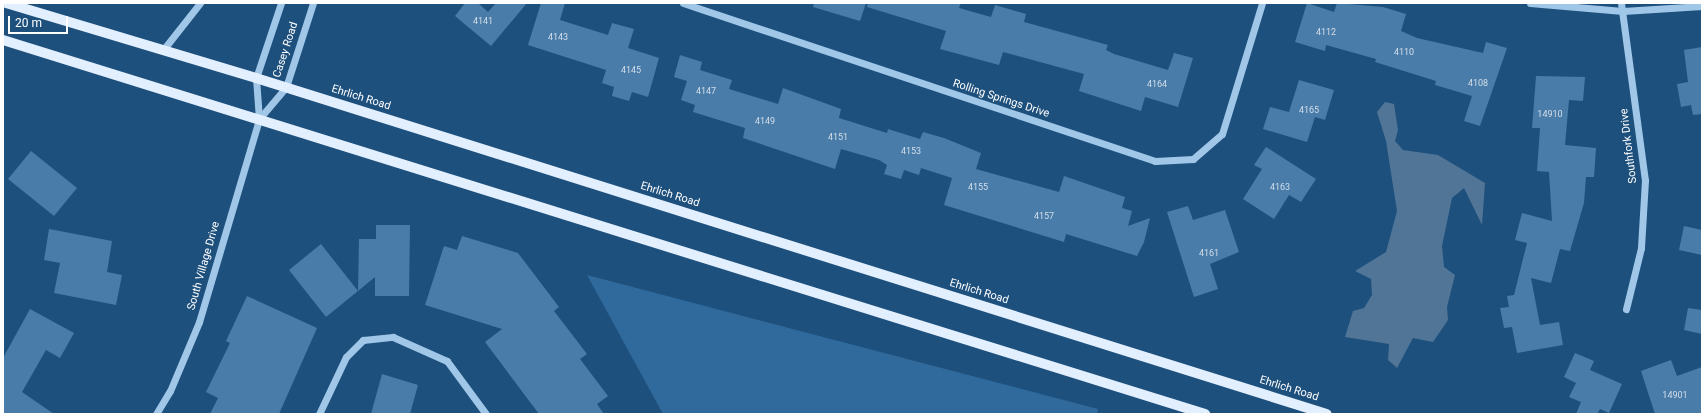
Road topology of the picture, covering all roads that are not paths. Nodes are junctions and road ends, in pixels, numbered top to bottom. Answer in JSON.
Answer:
{"nodes":[{"id":1,"x":6,"y":3,"type":"edge"},
{"id":2,"x":200,"y":3,"type":"edge"},
{"id":3,"x":281,"y":3,"type":"edge"},
{"id":4,"x":313,"y":3,"type":"edge"},
{"id":5,"x":683,"y":3,"type":"edge"},
{"id":6,"x":1262,"y":3,"type":"edge"},
{"id":7,"x":1530,"y":3,"type":"edge"},
{"id":8,"x":1621,"y":3,"type":"edge"},
{"id":9,"x":1702,"y":6,"type":"edge"},
{"id":10,"x":1623,"y":11,"type":"junction"},
{"id":11,"x":3,"y":40,"type":"edge"},
{"id":12,"x":163,"y":50,"type":"junction"},
{"id":13,"x":256,"y":78,"type":"junction"},
{"id":14,"x":286,"y":87,"type":"junction"},
{"id":15,"x":259,"y":119,"type":"junction"},
{"id":16,"x":1626,"y":310,"type":"dead end"},
{"id":17,"x":156,"y":414,"type":"edge"},
{"id":18,"x":319,"y":414,"type":"edge"},
{"id":19,"x":486,"y":414,"type":"edge"},
{"id":20,"x":1205,"y":414,"type":"edge"},
{"id":21,"x":1327,"y":414,"type":"edge"}],
"edges":[{"from":1,"to":12,"type":"main road","name":"Ehrlich Road"},
{"from":2,"to":12,"type":"street"},
{"from":3,"to":13,"type":"street","name":"Casey Road"},
{"from":4,"to":14,"type":"street","name":"Casey Road"},
{"from":5,"to":6,"type":"street","name":"Rolling Springs Drive"},
{"from":7,"to":10,"type":"street"},
{"from":8,"to":10,"type":"street","name":"Southfork Drive"},
{"from":9,"to":10,"type":"street"},
{"from":10,"to":16,"type":"street","name":"Southfork Drive"},
{"from":11,"to":15,"type":"main road"},
{"from":12,"to":13,"type":"main road","name":"Ehrlich Road"},
{"from":13,"to":14,"type":"main road","name":"Ehrlich Road"},
{"from":13,"to":15,"type":"street","name":"Casey Road"},
{"from":14,"to":15,"type":"street","name":"Casey Road"},
{"from":14,"to":21,"type":"main road","name":"Ehrlich Road"},
{"from":15,"to":17,"type":"street","name":"South Village Drive"},
{"from":15,"to":20,"type":"main road"},
{"from":18,"to":19,"type":"street"}]}
